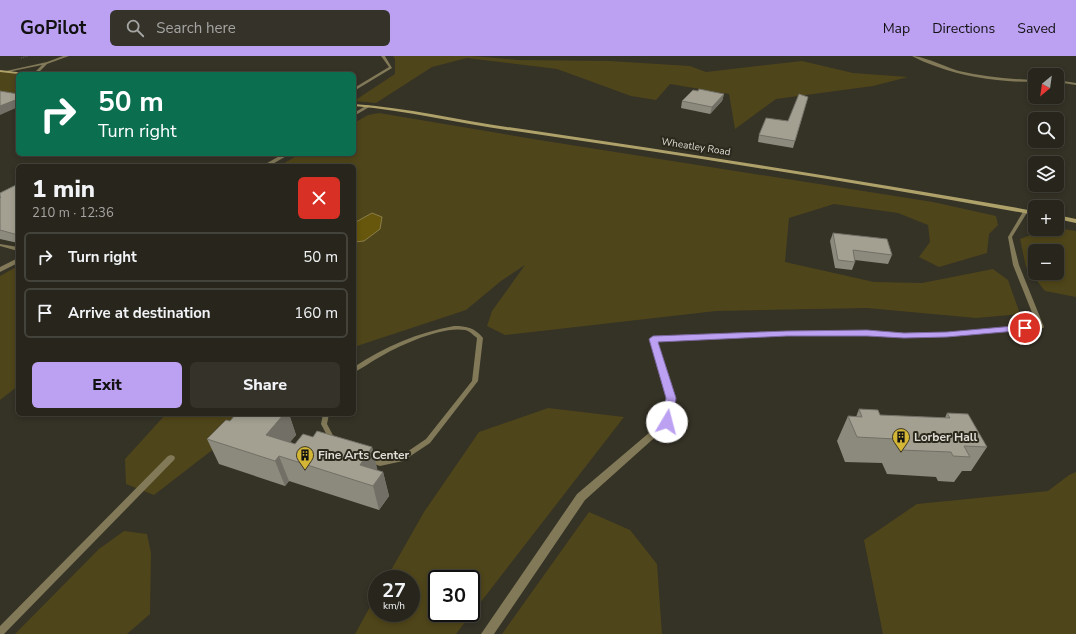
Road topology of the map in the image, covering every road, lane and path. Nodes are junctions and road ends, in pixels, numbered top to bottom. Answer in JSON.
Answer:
{"nodes":[{"id":1,"x":67,"y":56,"type":"edge"},
{"id":2,"x":383,"y":56,"type":"edge"},
{"id":3,"x":914,"y":56,"type":"edge"},
{"id":4,"x":48,"y":63,"type":"junction"},
{"id":5,"x":0,"y":71,"type":"edge"},
{"id":6,"x":8,"y":72,"type":"junction"},
{"id":7,"x":37,"y":72,"type":"edge"},
{"id":8,"x":16,"y":73,"type":"edge"},
{"id":9,"x":1028,"y":81,"type":"edge"},
{"id":10,"x":1064,"y":82,"type":"edge"},
{"id":11,"x":1076,"y":84,"type":"edge"},
{"id":12,"x":356,"y":88,"type":"edge"},
{"id":13,"x":356,"y":105,"type":"edge"},
{"id":14,"x":369,"y":106,"type":"junction"},
{"id":15,"x":356,"y":114,"type":"edge"},
{"id":16,"x":283,"y":156,"type":"edge"},
{"id":17,"x":269,"y":164,"type":"edge"},
{"id":18,"x":1026,"y":212,"type":"joint"},
{"id":19,"x":1064,"y":218,"type":"edge"},
{"id":20,"x":1076,"y":221,"type":"edge"},
{"id":21,"x":0,"y":245,"type":"edge"},
{"id":22,"x":16,"y":249,"type":"edge"},
{"id":23,"x":16,"y":261,"type":"edge"},
{"id":24,"x":0,"y":270,"type":"edge"},
{"id":25,"x":653,"y":339,"type":"joint"},
{"id":26,"x":356,"y":368,"type":"edge"},
{"id":27,"x":326,"y":416,"type":"edge"},
{"id":28,"x":340,"y":447,"type":"edge"},
{"id":29,"x":171,"y":458,"type":"dead end"},
{"id":30,"x":362,"y":458,"type":"edge"},
{"id":31,"x":0,"y":632,"type":"edge"},
{"id":32,"x":487,"y":634,"type":"edge"}],
"edges":[{"from":1,"to":4,"type":"street"},
{"from":2,"to":12,"type":"street"},
{"from":3,"to":9,"type":"street"},
{"from":4,"to":6,"type":"street"},
{"from":4,"to":7,"type":"street"},
{"from":5,"to":6,"type":"main road"},
{"from":6,"to":8,"type":"main road"},
{"from":10,"to":11,"type":"street"},
{"from":13,"to":14,"type":"main road","name":"Wheatley Road"},
{"from":14,"to":15,"type":"street"},
{"from":14,"to":18,"type":"main road","name":"Wheatley Road"},
{"from":16,"to":17,"type":"street"},
{"from":18,"to":25,"type":"lane"},
{"from":19,"to":20,"type":"main road"},
{"from":21,"to":22,"type":"lane"},
{"from":23,"to":24,"type":"street"},
{"from":25,"to":32,"type":"street"},
{"from":26,"to":30,"type":"lane"},
{"from":27,"to":28,"type":"lane"},
{"from":29,"to":31,"type":"lane"}]}
